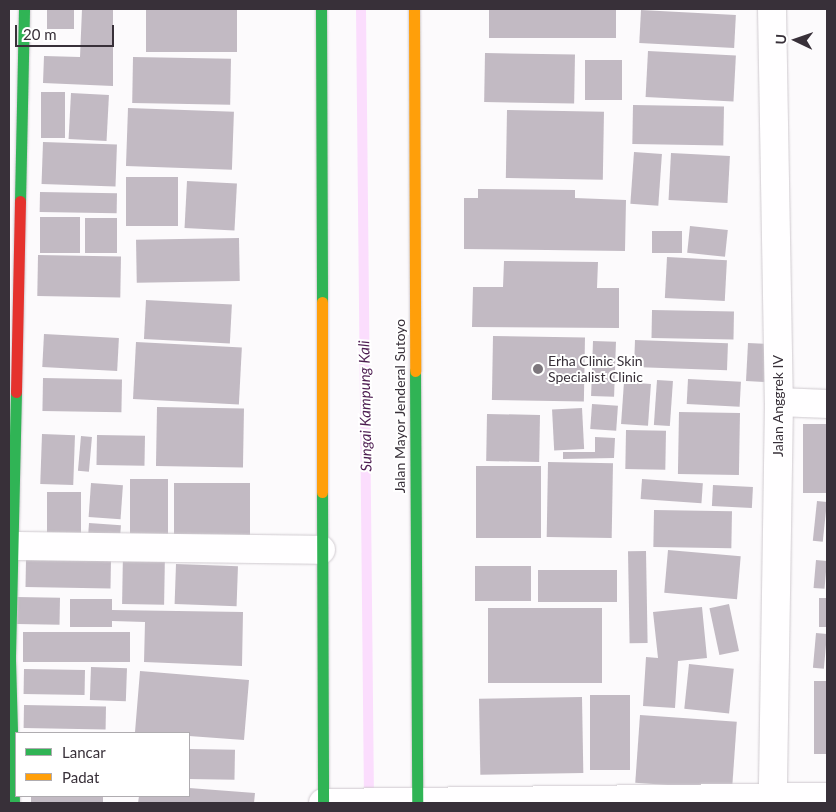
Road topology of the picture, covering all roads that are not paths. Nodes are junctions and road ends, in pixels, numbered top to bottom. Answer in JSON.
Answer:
{"nodes":[{"id":1,"x":24,"y":9,"type":"edge"},
{"id":2,"x":321,"y":9,"type":"edge"},
{"id":3,"x":414,"y":9,"type":"edge"},
{"id":4,"x":772,"y":9,"type":"edge"},
{"id":5,"x":779,"y":402,"type":"junction"},
{"id":6,"x":827,"y":404,"type":"edge"},
{"id":7,"x":11,"y":546,"type":"edge"},
{"id":8,"x":321,"y":550,"type":"junction"},
{"id":9,"x":827,"y":797,"type":"edge"},
{"id":10,"x":773,"y":800,"type":"edge"},
{"id":11,"x":413,"y":802,"type":"edge"},
{"id":12,"x":14,"y":803,"type":"edge"},
{"id":13,"x":324,"y":803,"type":"edge"},
{"id":14,"x":338,"y":803,"type":"edge"}],
"edges":[{"from":1,"to":7,"type":"main road"},
{"from":2,"to":8,"type":"main road"},
{"from":3,"to":11,"type":"main road","name":"Jalan Mayor Jenderal Sutoyo"},
{"from":4,"to":5,"type":"street","name":"Jalan Anggrek IV"},
{"from":5,"to":6,"type":"street"},
{"from":5,"to":10,"type":"street","name":"Jalan Anggrek IV"},
{"from":7,"to":8,"type":"street"},
{"from":7,"to":12,"type":"main road"},
{"from":8,"to":13,"type":"main road"},
{"from":9,"to":10,"type":"street"},
{"from":10,"to":11,"type":"street"},
{"from":11,"to":14,"type":"street"},
{"from":13,"to":14,"type":"street"}]}
